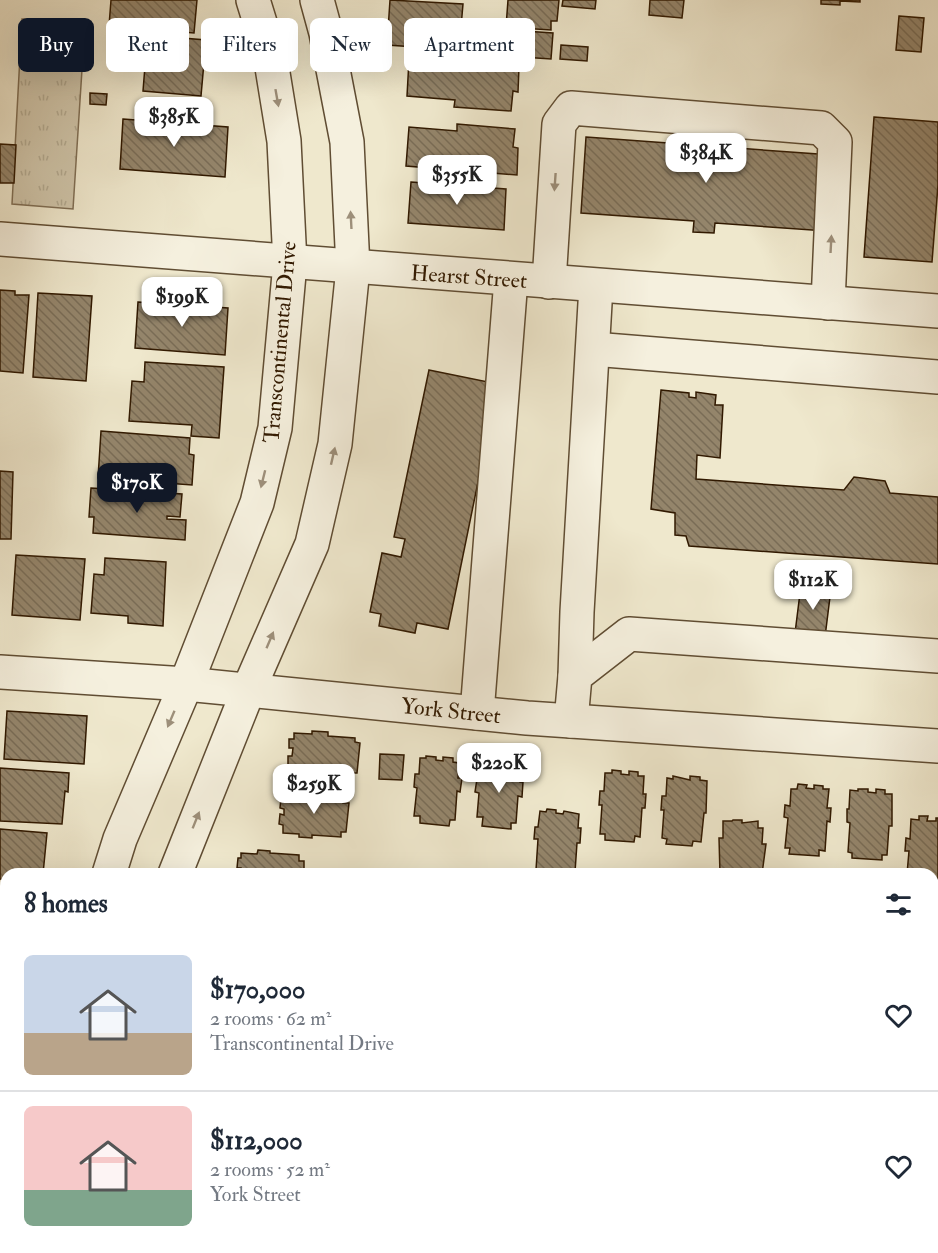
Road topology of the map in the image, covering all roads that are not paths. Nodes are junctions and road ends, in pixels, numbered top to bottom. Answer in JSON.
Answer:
{"nodes":[{"id":1,"x":253,"y":0,"type":"edge"},
{"id":2,"x":317,"y":0,"type":"edge"},
{"id":3,"x":0,"y":239,"type":"edge"},
{"id":4,"x":290,"y":263,"type":"junction"},
{"id":5,"x":353,"y":268,"type":"junction"},
{"id":6,"x":511,"y":279,"type":"junction"},
{"id":7,"x":549,"y":282,"type":"junction"},
{"id":8,"x":596,"y":286,"type":"junction"},
{"id":9,"x":828,"y":303,"type":"junction"},
{"id":10,"x":938,"y":311,"type":"edge"},
{"id":11,"x":592,"y":349,"type":"junction"},
{"id":12,"x":938,"y":377,"type":"edge"},
{"id":13,"x":938,"y":656,"type":"edge"},
{"id":14,"x":0,"y":672,"type":"edge"},
{"id":15,"x":575,"y":676,"type":"junction"},
{"id":16,"x":186,"y":684,"type":"junction"},
{"id":17,"x":248,"y":691,"type":"junction"},
{"id":18,"x":477,"y":713,"type":"junction"},
{"id":19,"x":571,"y":721,"type":"junction"},
{"id":20,"x":938,"y":746,"type":"edge"},
{"id":21,"x":112,"y":868,"type":"edge"},
{"id":22,"x":177,"y":868,"type":"edge"}],
"edges":[{"from":1,"to":4,"type":"street","name":"Transcontinental Drive","one_way":true},
{"from":5,"to":2,"type":"street","one_way":true},
{"from":3,"to":4,"type":"street","name":"Hearst Street"},
{"from":4,"to":5,"type":"street","name":"Hearst Street"},
{"from":4,"to":16,"type":"street","name":"Transcontinental Drive","one_way":true},
{"from":5,"to":6,"type":"street","name":"Hearst Street"},
{"from":17,"to":5,"type":"street","one_way":true},
{"from":6,"to":7,"type":"street","name":"Hearst Street"},
{"from":6,"to":18,"type":"street"},
{"from":7,"to":8,"type":"street","name":"Hearst Street"},
{"from":9,"to":7,"type":"street","one_way":true},
{"from":8,"to":9,"type":"street","name":"Hearst Street"},
{"from":8,"to":11,"type":"street"},
{"from":9,"to":10,"type":"street","name":"Hearst Street"},
{"from":11,"to":12,"type":"street"},
{"from":11,"to":15,"type":"street"},
{"from":13,"to":15,"type":"street"},
{"from":14,"to":16,"type":"street","name":"York Street"},
{"from":15,"to":19,"type":"street"},
{"from":16,"to":17,"type":"street","name":"York Street"},
{"from":16,"to":21,"type":"street","name":"Transcontinental Drive","one_way":true},
{"from":17,"to":18,"type":"street","name":"York Street"},
{"from":22,"to":17,"type":"street","one_way":true},
{"from":18,"to":19,"type":"street","name":"York Street"},
{"from":19,"to":20,"type":"street","name":"York Street"}]}
